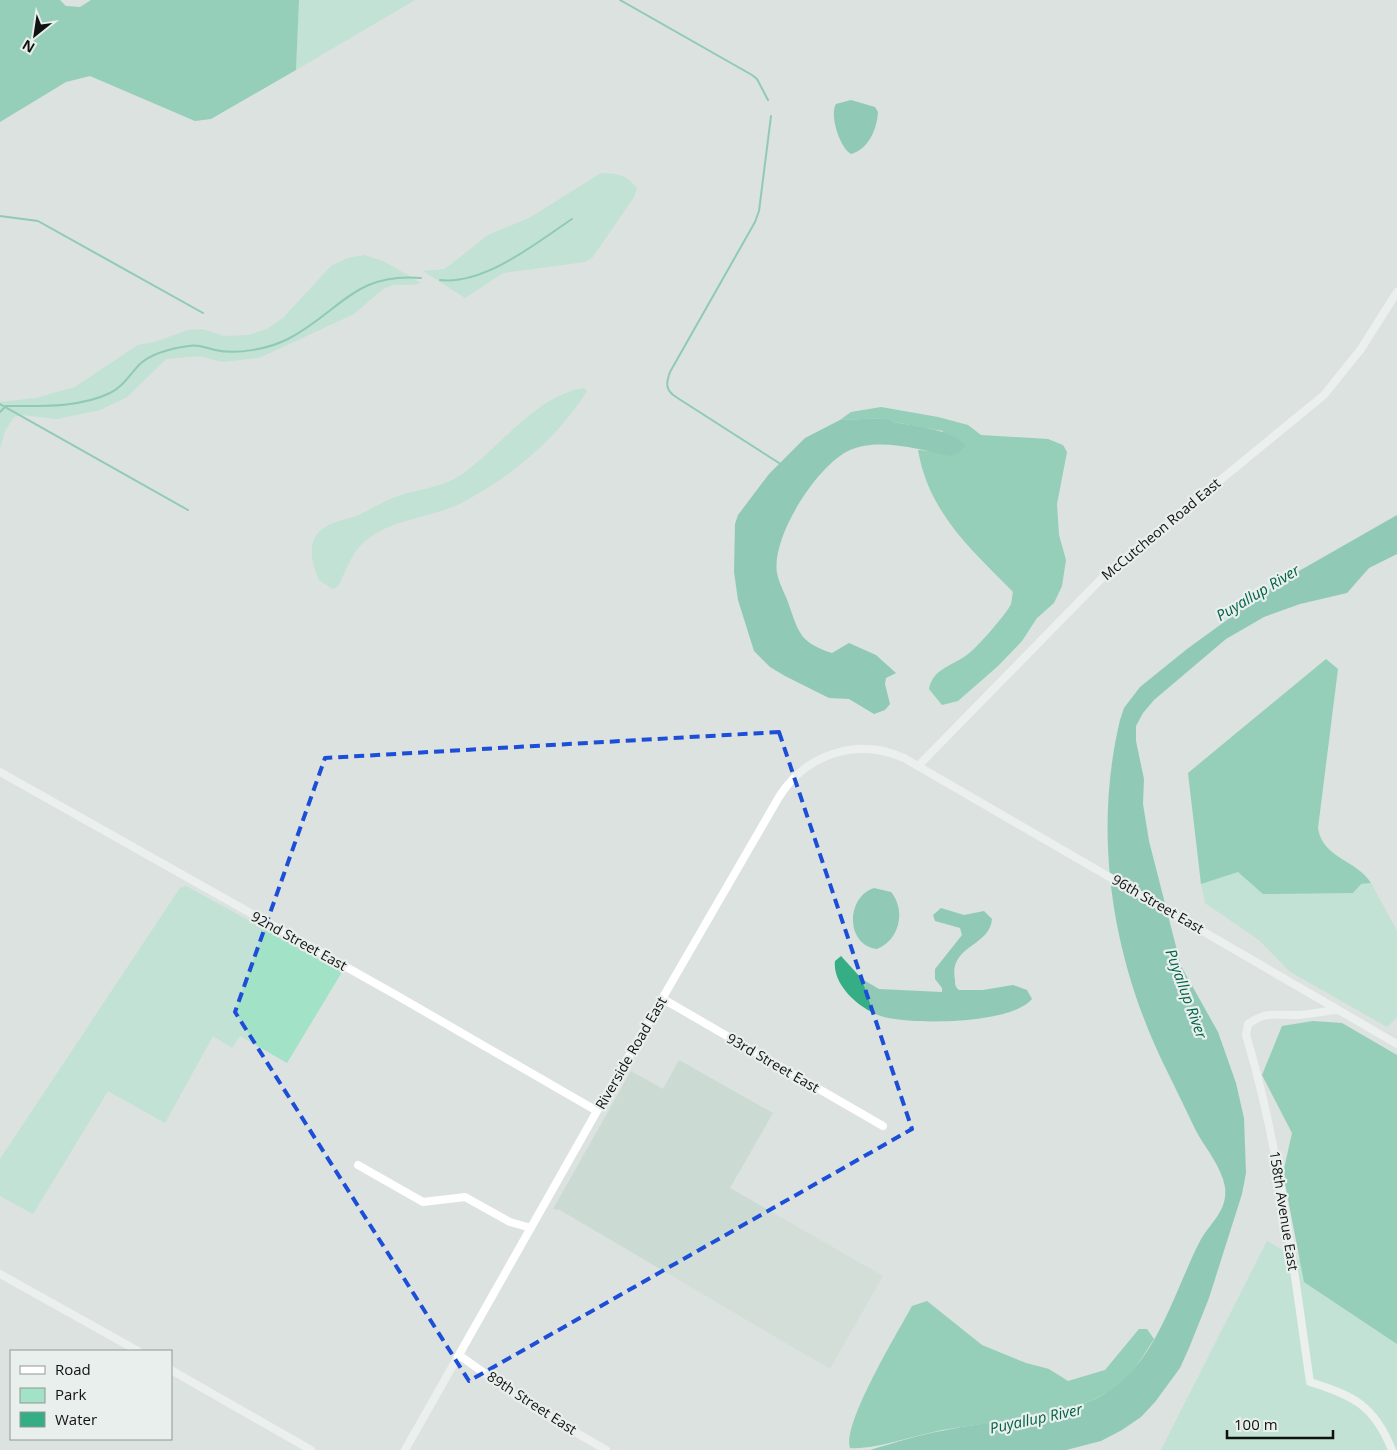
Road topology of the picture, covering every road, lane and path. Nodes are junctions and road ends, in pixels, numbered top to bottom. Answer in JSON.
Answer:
{"nodes":[{"id":1,"x":1397,"y":292,"type":"edge"},
{"id":2,"x":919,"y":766,"type":"junction"},
{"id":3,"x":0,"y":772,"type":"edge"},
{"id":4,"x":663,"y":1000,"type":"junction"},
{"id":5,"x":1338,"y":1010,"type":"junction"},
{"id":6,"x":1397,"y":1044,"type":"edge"},
{"id":7,"x":597,"y":1111,"type":"junction"},
{"id":8,"x":883,"y":1126,"type":"dead end"},
{"id":9,"x":358,"y":1165,"type":"dead end"},
{"id":10,"x":531,"y":1228,"type":"junction"},
{"id":11,"x":0,"y":1274,"type":"edge"},
{"id":12,"x":136,"y":1350,"type":"edge"},
{"id":13,"x":459,"y":1355,"type":"junction"},
{"id":14,"x":172,"y":1371,"type":"edge"},
{"id":15,"x":312,"y":1450,"type":"edge"},
{"id":16,"x":405,"y":1450,"type":"edge"},
{"id":17,"x":606,"y":1450,"type":"edge"},
{"id":18,"x":1392,"y":1450,"type":"edge"}],
"edges":[{"from":1,"to":2,"type":"street","name":"McCutcheon Road East"},
{"from":2,"to":4,"type":"street","name":"Riverside Road East"},
{"from":2,"to":5,"type":"street","name":"96th Street East"},
{"from":3,"to":7,"type":"street","name":"92nd Street East"},
{"from":4,"to":7,"type":"street","name":"Riverside Road East"},
{"from":4,"to":8,"type":"street","name":"93rd Street East"},
{"from":5,"to":6,"type":"street","name":"96th Street East"},
{"from":5,"to":18,"type":"street","name":"158th Avenue East"},
{"from":7,"to":10,"type":"street","name":"Riverside Road East"},
{"from":9,"to":10,"type":"street"},
{"from":10,"to":13,"type":"street","name":"Riverside Road East"},
{"from":11,"to":12,"type":"street"},
{"from":13,"to":16,"type":"street","name":"Riverside Road East"},
{"from":13,"to":17,"type":"street","name":"89th Street East"},
{"from":14,"to":15,"type":"street"}]}
